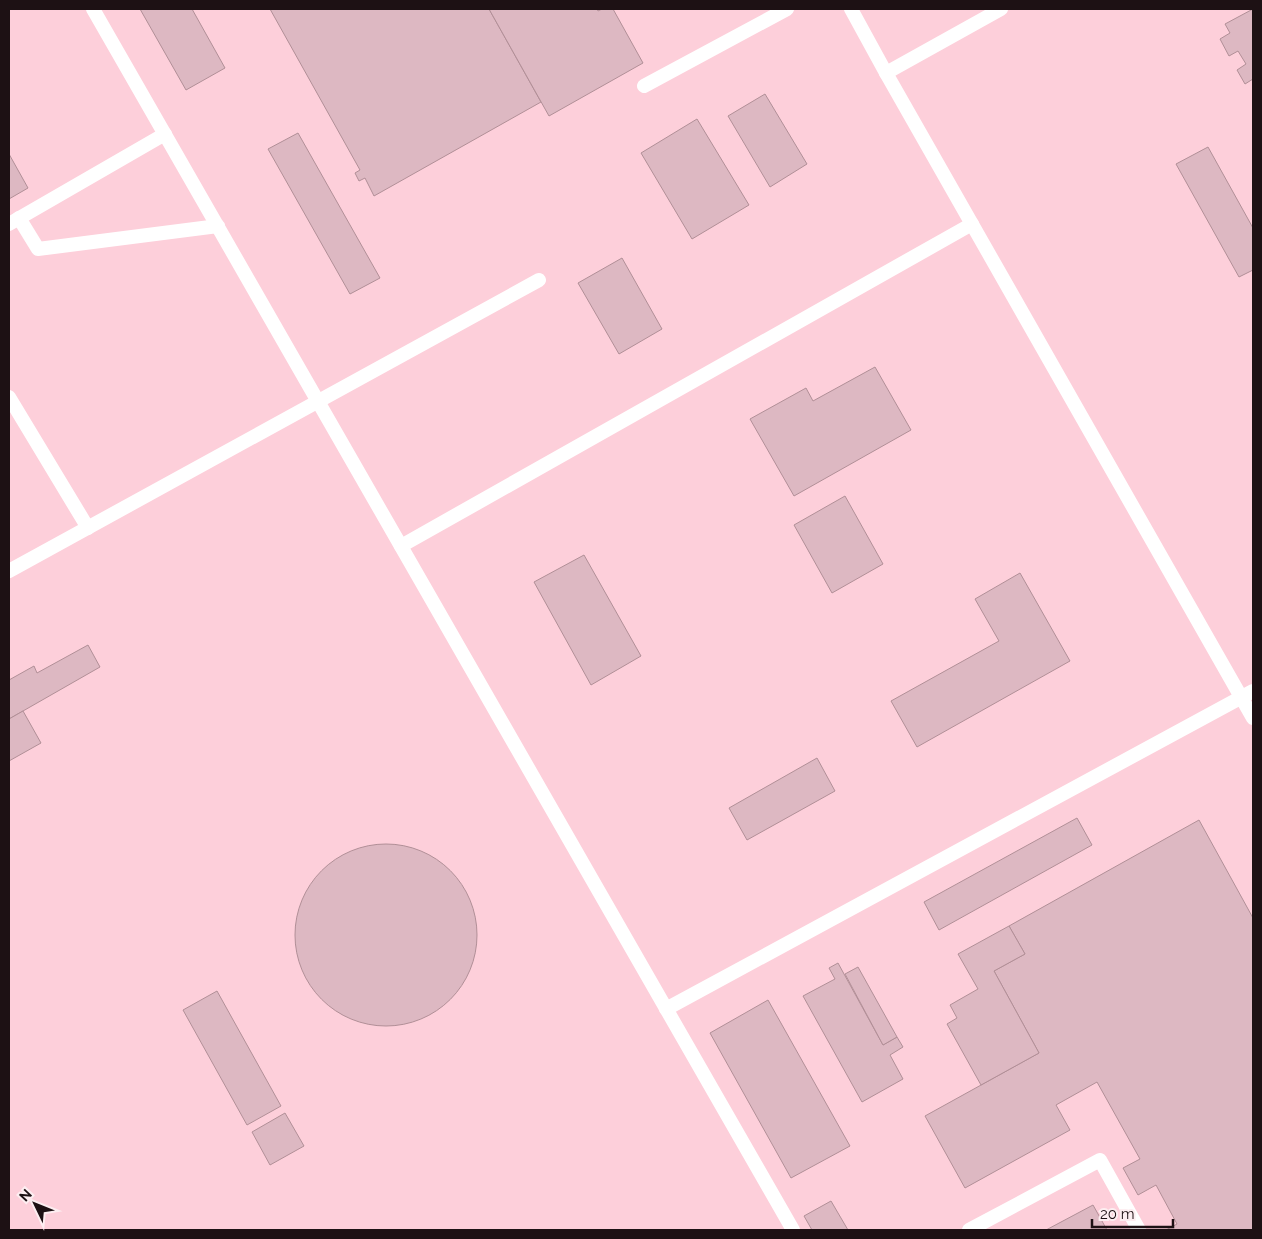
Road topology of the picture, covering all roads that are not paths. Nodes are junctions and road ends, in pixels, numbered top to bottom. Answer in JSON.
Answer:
{"nodes":[{"id":1,"x":93,"y":9,"type":"edge"},
{"id":2,"x":786,"y":9,"type":"edge"},
{"id":3,"x":851,"y":9,"type":"edge"},
{"id":4,"x":1001,"y":9,"type":"edge"},
{"id":5,"x":886,"y":74,"type":"junction"},
{"id":6,"x":644,"y":86,"type":"dead end"},
{"id":7,"x":165,"y":134,"type":"junction"},
{"id":8,"x":14,"y":221,"type":"edge"},
{"id":9,"x":972,"y":224,"type":"junction"},
{"id":10,"x":218,"y":226,"type":"junction"},
{"id":11,"x":539,"y":280,"type":"dead end"},
{"id":12,"x":9,"y":397,"type":"edge"},
{"id":13,"x":319,"y":402,"type":"junction"},
{"id":14,"x":88,"y":528,"type":"junction"},
{"id":15,"x":401,"y":546,"type":"junction"},
{"id":16,"x":9,"y":571,"type":"edge"},
{"id":17,"x":1247,"y":694,"type":"edge"},
{"id":18,"x":1253,"y":718,"type":"edge"},
{"id":19,"x":666,"y":1009,"type":"junction"},
{"id":20,"x":792,"y":1230,"type":"edge"},
{"id":21,"x":969,"y":1230,"type":"edge"},
{"id":22,"x":1139,"y":1230,"type":"edge"}],
"edges":[{"from":1,"to":7,"type":"lane"},
{"from":2,"to":6,"type":"lane"},
{"from":3,"to":5,"type":"lane"},
{"from":4,"to":5,"type":"lane"},
{"from":5,"to":9,"type":"lane"},
{"from":7,"to":8,"type":"lane"},
{"from":7,"to":10,"type":"lane"},
{"from":8,"to":10,"type":"lane"},
{"from":9,"to":15,"type":"lane"},
{"from":9,"to":17,"type":"lane"},
{"from":10,"to":13,"type":"lane"},
{"from":11,"to":13,"type":"lane"},
{"from":12,"to":14,"type":"lane"},
{"from":13,"to":14,"type":"lane"},
{"from":13,"to":15,"type":"lane"},
{"from":14,"to":16,"type":"lane"},
{"from":15,"to":19,"type":"lane"},
{"from":17,"to":18,"type":"lane"},
{"from":17,"to":19,"type":"lane"},
{"from":19,"to":20,"type":"lane"},
{"from":21,"to":22,"type":"lane"}]}
